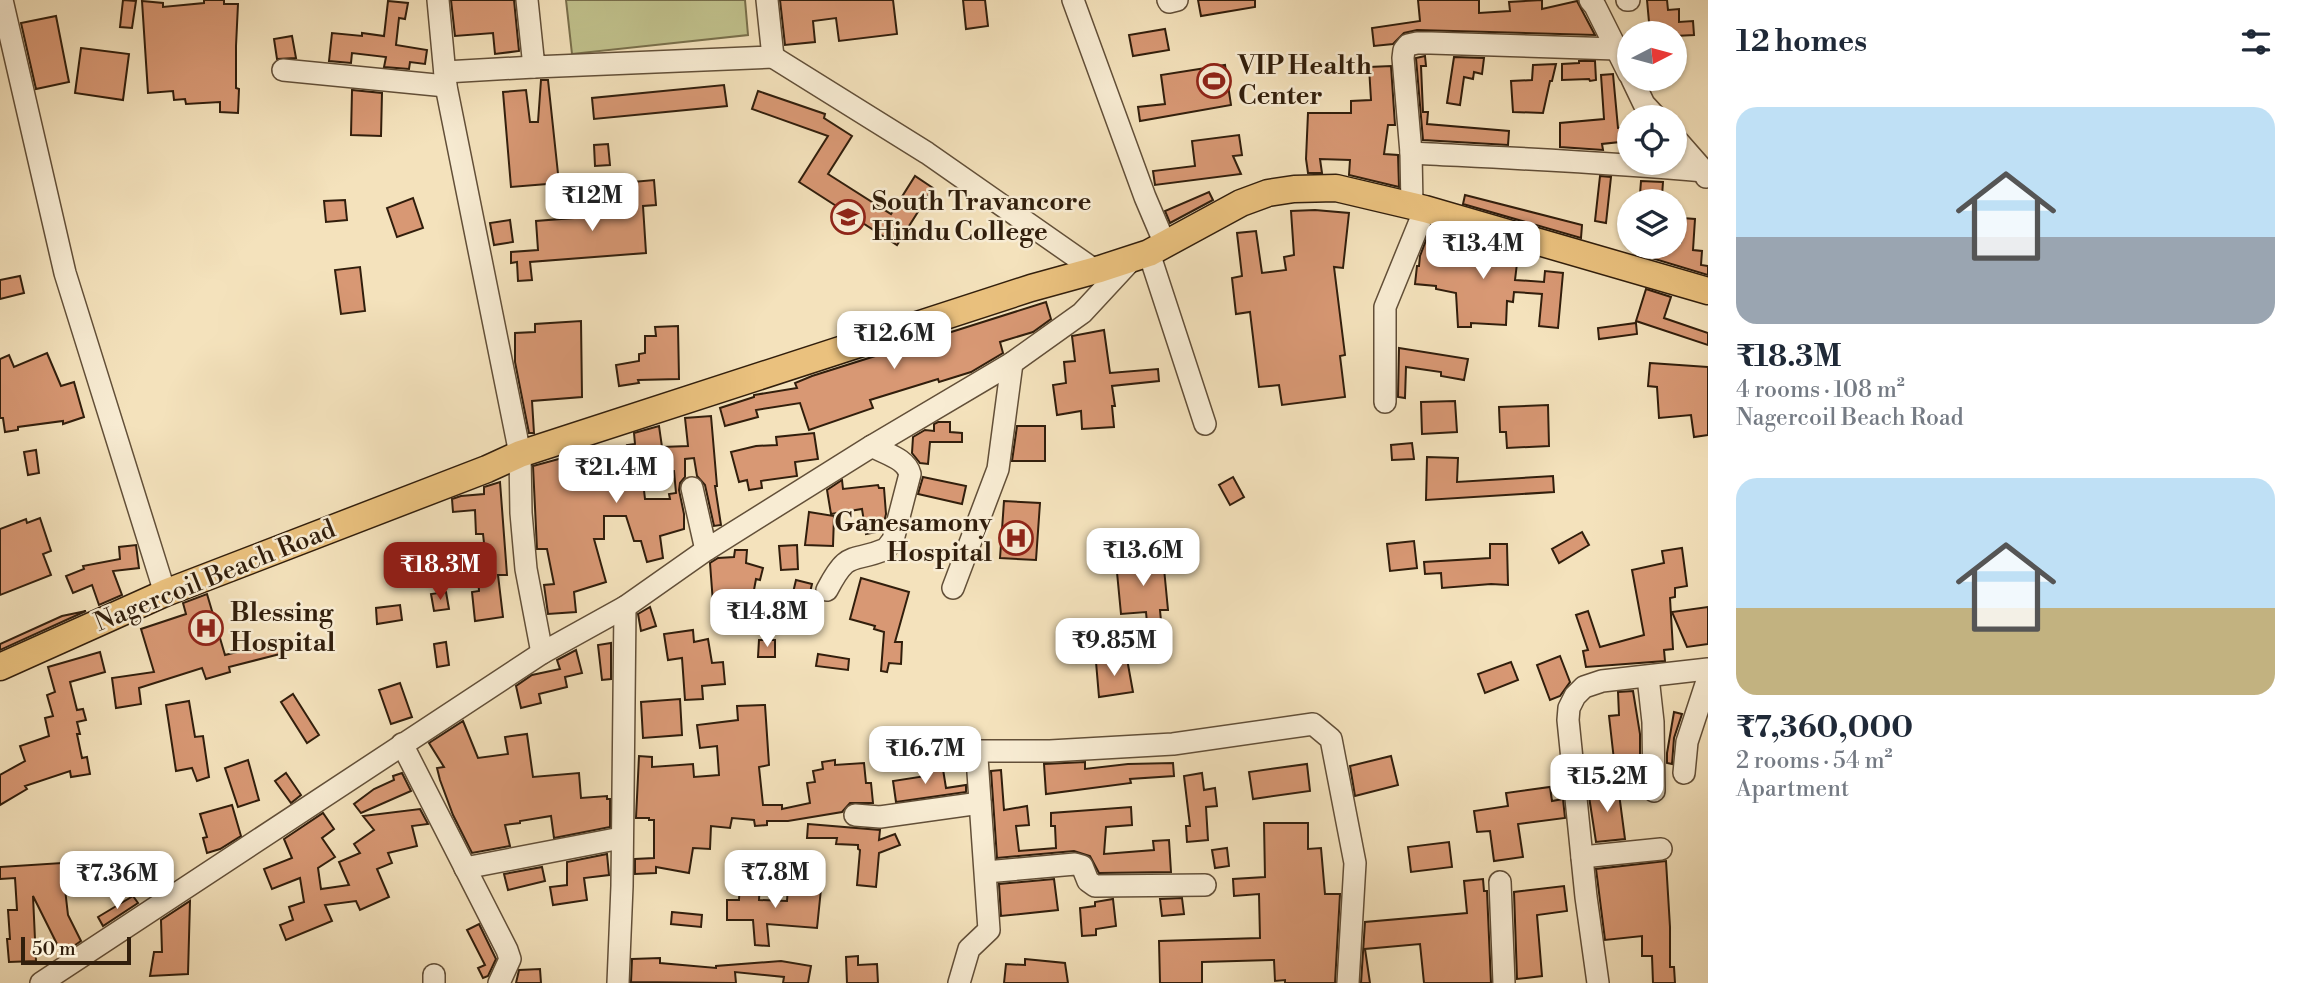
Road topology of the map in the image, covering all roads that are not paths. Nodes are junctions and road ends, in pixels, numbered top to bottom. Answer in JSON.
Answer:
{"nodes":[{"id":1,"x":2,"y":0,"type":"edge"},
{"id":2,"x":438,"y":0,"type":"edge"},
{"id":3,"x":527,"y":0,"type":"edge"},
{"id":4,"x":766,"y":0,"type":"edge"},
{"id":5,"x":1073,"y":0,"type":"edge"},
{"id":6,"x":1168,"y":0,"type":"edge"},
{"id":7,"x":1177,"y":0,"type":"edge"},
{"id":8,"x":1590,"y":0,"type":"edge"},
{"id":9,"x":1616,"y":49,"type":"joint"},
{"id":10,"x":773,"y":57,"type":"junction"},
{"id":11,"x":534,"y":67,"type":"junction"},
{"id":12,"x":283,"y":70,"type":"dead end"},
{"id":13,"x":446,"y":79,"type":"junction"},
{"id":14,"x":1411,"y":153,"type":"junction"},
{"id":15,"x":1687,"y":153,"type":"edge"},
{"id":16,"x":1706,"y":176,"type":"edge"},
{"id":17,"x":1419,"y":207,"type":"junction"},
{"id":18,"x":1149,"y":252,"type":"junction"},
{"id":19,"x":1096,"y":271,"type":"junction"},
{"id":20,"x":1708,"y":291,"type":"edge"},
{"id":21,"x":1012,"y":362,"type":"junction"},
{"id":22,"x":1385,"y":402,"type":"dead end"},
{"id":23,"x":1205,"y":424,"type":"dead end"},
{"id":24,"x":872,"y":446,"type":"junction"},
{"id":25,"x":520,"y":454,"type":"junction"},
{"id":26,"x":692,"y":488,"type":"dead end"},
{"id":27,"x":706,"y":550,"type":"junction"},
{"id":28,"x":953,"y":588,"type":"dead end"},
{"id":29,"x":827,"y":590,"type":"dead end"},
{"id":30,"x":165,"y":593,"type":"junction"},
{"id":31,"x":625,"y":607,"type":"junction"},
{"id":32,"x":542,"y":653,"type":"junction"},
{"id":33,"x":0,"y":667,"type":"edge"},
{"id":34,"x":1708,"y":668,"type":"edge"},
{"id":35,"x":1648,"y":677,"type":"junction"},
{"id":36,"x":1708,"y":678,"type":"edge"},
{"id":37,"x":402,"y":744,"type":"junction"},
{"id":38,"x":1684,"y":773,"type":"dead end"},
{"id":39,"x":1654,"y":791,"type":"dead end"},
{"id":40,"x":980,"y":803,"type":"junction"},
{"id":41,"x":855,"y":815,"type":"dead end"},
{"id":42,"x":621,"y":838,"type":"junction"},
{"id":43,"x":1661,"y":849,"type":"dead end"},
{"id":44,"x":1582,"y":857,"type":"junction"},
{"id":45,"x":465,"y":868,"type":"junction"},
{"id":46,"x":986,"y":872,"type":"junction"},
{"id":47,"x":1500,"y":882,"type":"dead end"},
{"id":48,"x":1205,"y":885,"type":"dead end"},
{"id":49,"x":41,"y":983,"type":"edge"},
{"id":50,"x":499,"y":983,"type":"edge"},
{"id":51,"x":618,"y":983,"type":"edge"},
{"id":52,"x":959,"y":983,"type":"edge"},
{"id":53,"x":1348,"y":983,"type":"edge"},
{"id":54,"x":1504,"y":983,"type":"edge"},
{"id":55,"x":1598,"y":983,"type":"edge"}],
"edges":[{"from":1,"to":30,"type":"street"},
{"from":2,"to":13,"type":"street"},
{"from":3,"to":11,"type":"street"},
{"from":4,"to":10,"type":"street"},
{"from":5,"to":18,"type":"street"},
{"from":6,"to":7,"type":"street"},
{"from":8,"to":9,"type":"street"},
{"from":9,"to":14,"type":"street"},
{"from":10,"to":11,"type":"street"},
{"from":10,"to":19,"type":"street"},
{"from":11,"to":13,"type":"street"},
{"from":12,"to":13,"type":"street"},
{"from":13,"to":25,"type":"street"},
{"from":14,"to":16,"type":"street"},
{"from":14,"to":17,"type":"street"},
{"from":15,"to":16,"type":"street"},
{"from":17,"to":18,"type":"main road","name":"Nagercoil Beach Road"},
{"from":17,"to":20,"type":"main road","name":"Nagercoil Beach Road"},
{"from":17,"to":22,"type":"street"},
{"from":18,"to":19,"type":"main road","name":"Nagercoil Beach Road"},
{"from":18,"to":21,"type":"street"},
{"from":18,"to":23,"type":"street"},
{"from":19,"to":25,"type":"main road","name":"Nagercoil Beach Road"},
{"from":21,"to":24,"type":"street"},
{"from":21,"to":28,"type":"street"},
{"from":24,"to":27,"type":"street"},
{"from":24,"to":29,"type":"street"},
{"from":25,"to":30,"type":"main road","name":"Nagercoil Beach Road"},
{"from":25,"to":32,"type":"street"},
{"from":26,"to":27,"type":"street"},
{"from":27,"to":31,"type":"street"},
{"from":30,"to":33,"type":"main road","name":"Nagercoil Beach Road"},
{"from":31,"to":32,"type":"street"},
{"from":31,"to":42,"type":"street"},
{"from":32,"to":37,"type":"street"},
{"from":34,"to":35,"type":"street"},
{"from":35,"to":39,"type":"street"},
{"from":35,"to":44,"type":"street"},
{"from":36,"to":38,"type":"street"},
{"from":37,"to":45,"type":"street"},
{"from":37,"to":49,"type":"street"},
{"from":40,"to":41,"type":"street"},
{"from":40,"to":46,"type":"street"},
{"from":40,"to":53,"type":"street"},
{"from":42,"to":45,"type":"street"},
{"from":42,"to":51,"type":"street"},
{"from":43,"to":44,"type":"street"},
{"from":44,"to":55,"type":"street"},
{"from":45,"to":50,"type":"street"},
{"from":46,"to":48,"type":"street"},
{"from":46,"to":52,"type":"street"},
{"from":47,"to":54,"type":"street"}]}
